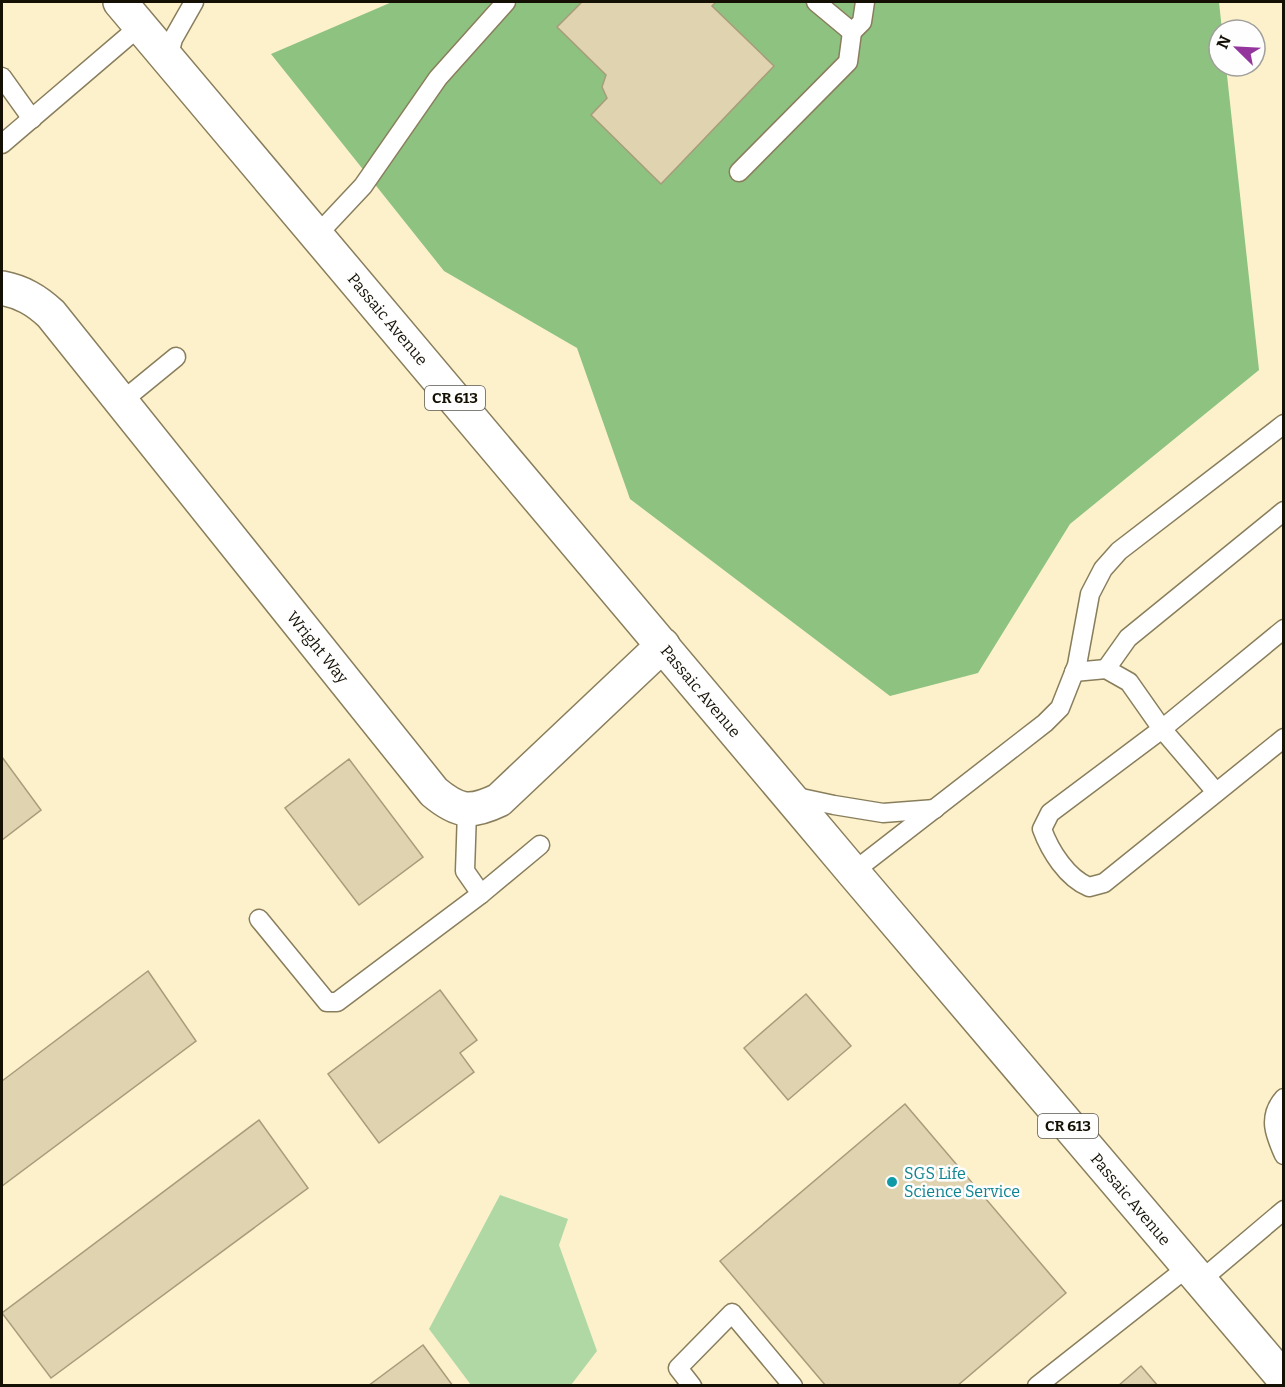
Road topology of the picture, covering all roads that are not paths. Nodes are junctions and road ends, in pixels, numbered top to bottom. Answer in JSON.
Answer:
{"nodes":[{"id":1,"x":194,"y":2,"type":"edge"},
{"id":2,"x":506,"y":2,"type":"edge"},
{"id":3,"x":816,"y":2,"type":"edge"},
{"id":4,"x":866,"y":2,"type":"edge"},
{"id":5,"x":130,"y":14,"type":"edge"},
{"id":6,"x":852,"y":32,"type":"junction"},
{"id":7,"x":168,"y":58,"type":"junction"},
{"id":8,"x":2,"y":77,"type":"edge"},
{"id":9,"x":32,"y":118,"type":"junction"},
{"id":10,"x":2,"y":144,"type":"edge"},
{"id":11,"x":739,"y":172,"type":"dead end"},
{"id":12,"x":317,"y":235,"type":"junction"},
{"id":13,"x":2,"y":288,"type":"edge"},
{"id":14,"x":176,"y":357,"type":"dead end"},
{"id":15,"x":121,"y":402,"type":"junction"},
{"id":16,"x":1284,"y":424,"type":"edge"},
{"id":17,"x":1284,"y":511,"type":"edge"},
{"id":18,"x":1284,"y":629,"type":"edge"},
{"id":19,"x":663,"y":645,"type":"junction"},
{"id":20,"x":1106,"y":669,"type":"junction"},
{"id":21,"x":1074,"y":672,"type":"junction"},
{"id":22,"x":1162,"y":729,"type":"junction"},
{"id":23,"x":1284,"y":738,"type":"edge"},
{"id":24,"x":1216,"y":792,"type":"junction"},
{"id":25,"x":789,"y":795,"type":"junction"},
{"id":26,"x":935,"y":808,"type":"junction"},
{"id":27,"x":466,"y":811,"type":"junction"},
{"id":28,"x":540,"y":846,"type":"dead end"},
{"id":29,"x":853,"y":872,"type":"junction"},
{"id":30,"x":481,"y":894,"type":"junction"},
{"id":31,"x":259,"y":919,"type":"dead end"},
{"id":32,"x":1284,"y":1098,"type":"edge"},
{"id":33,"x":1284,"y":1155,"type":"edge"},
{"id":34,"x":1284,"y":1210,"type":"edge"},
{"id":35,"x":1194,"y":1274,"type":"junction"},
{"id":36,"x":1284,"y":1379,"type":"edge"},
{"id":37,"x":692,"y":1386,"type":"edge"},
{"id":38,"x":793,"y":1386,"type":"edge"},
{"id":39,"x":1037,"y":1386,"type":"edge"}],
"edges":[{"from":1,"to":7,"type":"lane"},
{"from":2,"to":12,"type":"lane"},
{"from":3,"to":6,"type":"lane"},
{"from":4,"to":6,"type":"lane"},
{"from":5,"to":7,"type":"main road","name":"Passaic Avenue","number":"CR 613"},
{"from":5,"to":9,"type":"lane"},
{"from":6,"to":11,"type":"lane"},
{"from":7,"to":12,"type":"main road","name":"Passaic Avenue","number":"CR 613"},
{"from":8,"to":9,"type":"lane"},
{"from":9,"to":10,"type":"lane"},
{"from":12,"to":19,"type":"main road","name":"Passaic Avenue","number":"CR 613"},
{"from":13,"to":15,"type":"main road","name":"Wright Way"},
{"from":14,"to":15,"type":"lane"},
{"from":15,"to":27,"type":"main road","name":"Wright Way"},
{"from":16,"to":21,"type":"lane"},
{"from":17,"to":20,"type":"lane"},
{"from":18,"to":22,"type":"lane"},
{"from":19,"to":25,"type":"main road","name":"Passaic Avenue","number":"CR 613"},
{"from":19,"to":27,"type":"main road"},
{"from":20,"to":21,"type":"lane"},
{"from":20,"to":22,"type":"lane"},
{"from":21,"to":26,"type":"lane"},
{"from":22,"to":24,"type":"lane"},
{"from":22,"to":24,"type":"lane"},
{"from":23,"to":24,"type":"lane"},
{"from":25,"to":26,"type":"lane"},
{"from":25,"to":29,"type":"main road","name":"Passaic Avenue","number":"CR 613"},
{"from":26,"to":29,"type":"lane"},
{"from":27,"to":30,"type":"lane"},
{"from":28,"to":30,"type":"lane"},
{"from":29,"to":35,"type":"main road","name":"Passaic Avenue","number":"CR 613"},
{"from":30,"to":31,"type":"lane"},
{"from":32,"to":33,"type":"lane"},
{"from":34,"to":35,"type":"lane"},
{"from":35,"to":36,"type":"main road","name":"Passaic Avenue","number":"CR 613"},
{"from":35,"to":39,"type":"lane"},
{"from":37,"to":38,"type":"lane"}]}
